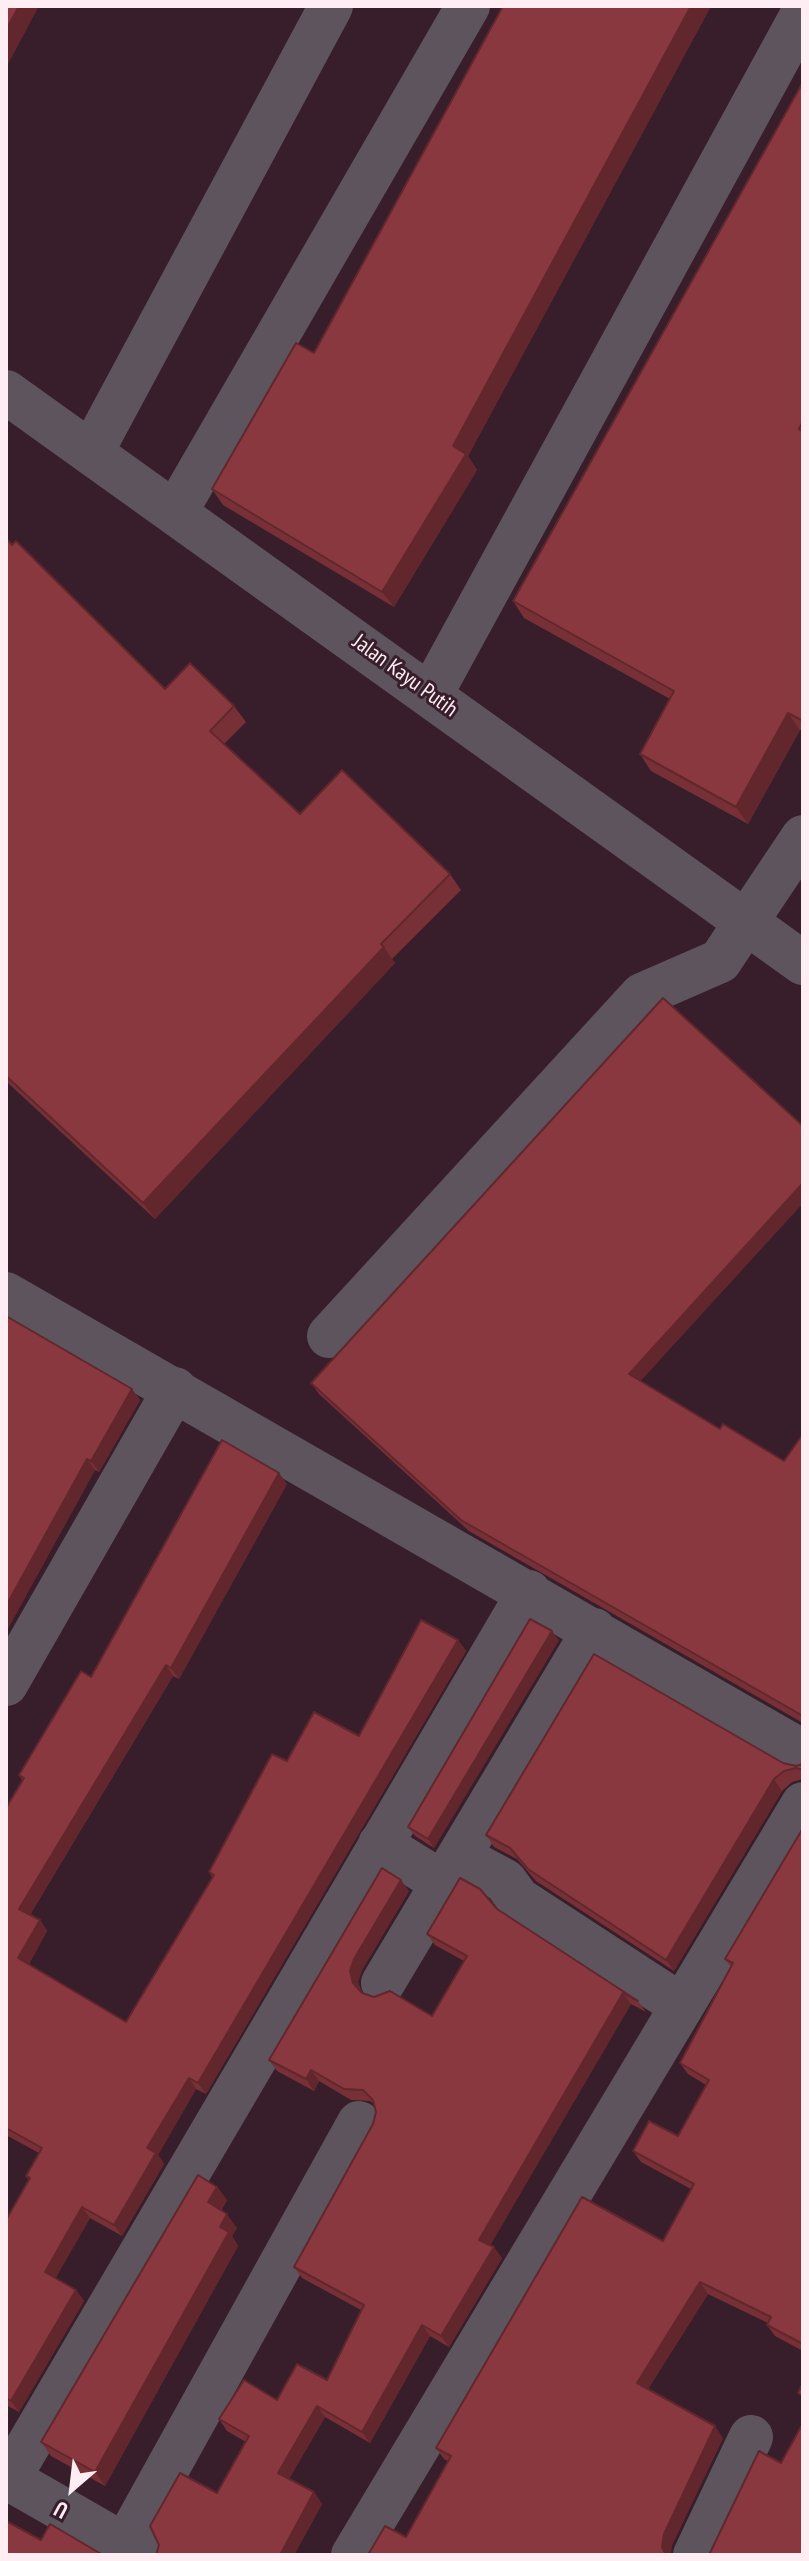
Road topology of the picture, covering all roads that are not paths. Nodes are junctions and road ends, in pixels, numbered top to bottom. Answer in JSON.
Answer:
{"nodes":[{"id":1,"x":331,"y":6,"type":"edge"},
{"id":2,"x":468,"y":6,"type":"edge"},
{"id":3,"x":803,"y":13,"type":"edge"},
{"id":4,"x":6,"y":392,"type":"edge"},
{"id":5,"x":91,"y":453,"type":"junction"},
{"id":6,"x":175,"y":513,"type":"junction"},
{"id":7,"x":431,"y":694,"type":"junction"},
{"id":8,"x":803,"y":837,"type":"edge"},
{"id":9,"x":744,"y":924,"type":"junction"},
{"id":10,"x":803,"y":963,"type":"edge"},
{"id":11,"x":6,"y":1294,"type":"edge"},
{"id":12,"x":329,"y":1336,"type":"dead end"},
{"id":13,"x":175,"y":1389,"type":"junction"},
{"id":14,"x":529,"y":1592,"type":"junction"},
{"id":15,"x":594,"y":1630,"type":"junction"},
{"id":16,"x":6,"y":1684,"type":"edge"},
{"id":17,"x":803,"y":1752,"type":"edge"},
{"id":18,"x":803,"y":1804,"type":"edge"},
{"id":19,"x":380,"y":1844,"type":"junction"},
{"id":20,"x":452,"y":1870,"type":"junction"},
{"id":21,"x":383,"y":1983,"type":"dead end"},
{"id":22,"x":682,"y":2006,"type":"junction"},
{"id":23,"x":359,"y":2123,"type":"dead end"},
{"id":24,"x":751,"y":2437,"type":"dead end"},
{"id":25,"x":7,"y":2478,"type":"edge"},
{"id":26,"x":134,"y":2550,"type":"edge"},
{"id":27,"x":353,"y":2555,"type":"edge"},
{"id":28,"x":695,"y":2555,"type":"edge"}],
"edges":[{"from":1,"to":5,"type":"street"},
{"from":2,"to":6,"type":"street"},
{"from":3,"to":7,"type":"street"},
{"from":4,"to":5,"type":"street","name":"Jalan Kayu Putih"},
{"from":5,"to":6,"type":"street","name":"Jalan Kayu Putih"},
{"from":6,"to":7,"type":"street","name":"Jalan Kayu Putih"},
{"from":7,"to":9,"type":"street","name":"Jalan Kayu Putih"},
{"from":8,"to":9,"type":"street"},
{"from":9,"to":10,"type":"street","name":"Jalan Kayu Putih"},
{"from":9,"to":12,"type":"street"},
{"from":11,"to":13,"type":"street"},
{"from":13,"to":14,"type":"street"},
{"from":13,"to":16,"type":"street"},
{"from":14,"to":15,"type":"street"},
{"from":14,"to":19,"type":"street"},
{"from":15,"to":17,"type":"street"},
{"from":15,"to":20,"type":"street"},
{"from":18,"to":22,"type":"street"},
{"from":19,"to":20,"type":"street"},
{"from":19,"to":25,"type":"street"},
{"from":20,"to":21,"type":"street"},
{"from":20,"to":22,"type":"street"},
{"from":22,"to":27,"type":"street"},
{"from":23,"to":26,"type":"street"},
{"from":24,"to":28,"type":"street"},
{"from":25,"to":26,"type":"street"}]}
